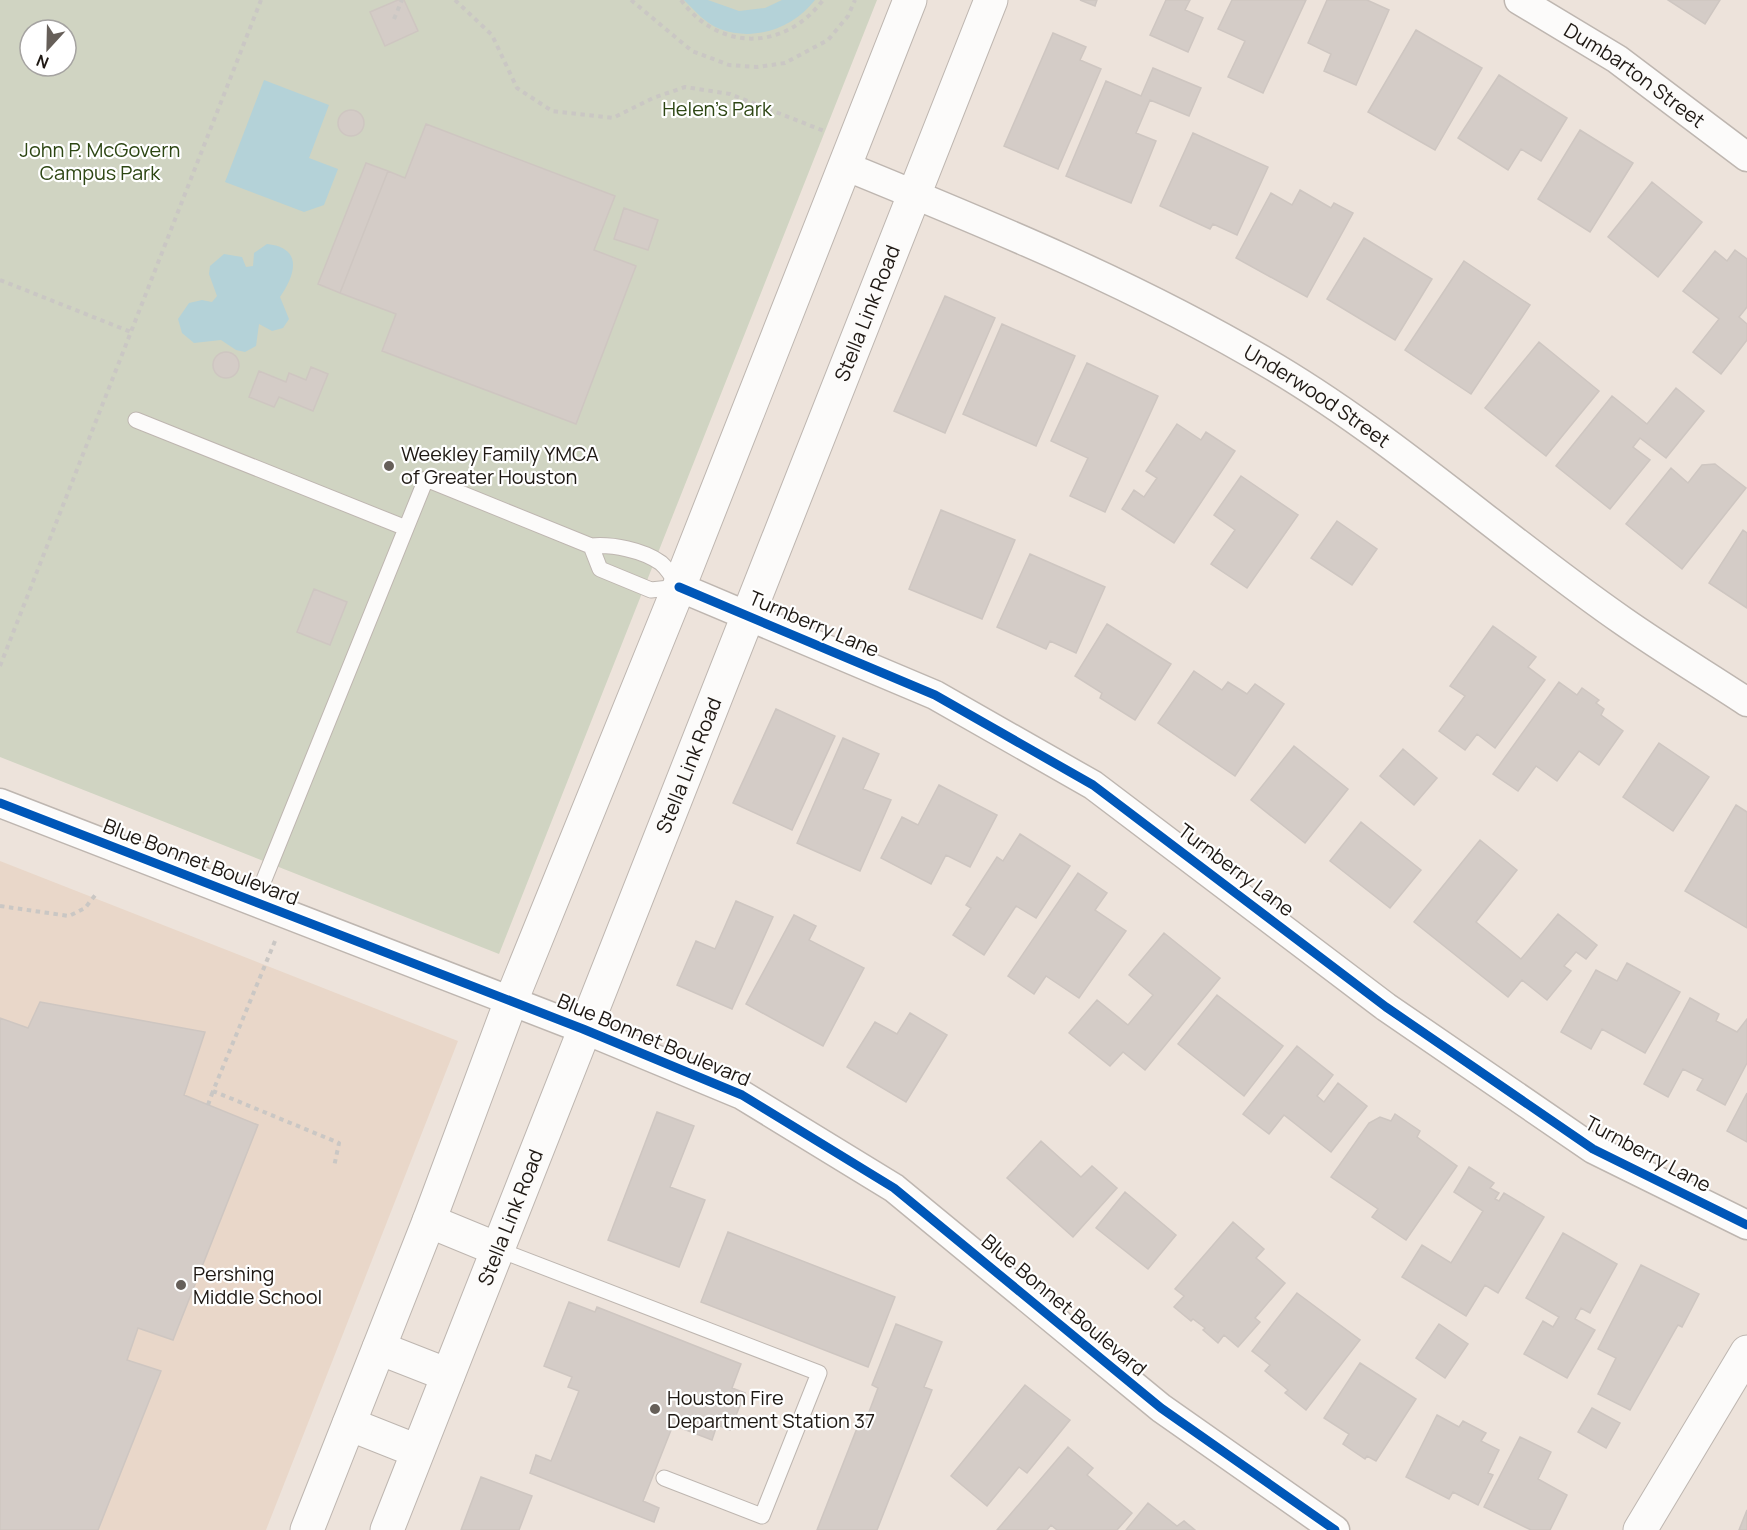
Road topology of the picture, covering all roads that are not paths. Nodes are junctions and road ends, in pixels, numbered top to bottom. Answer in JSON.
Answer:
{"nodes":[{"id":1,"x":910,"y":0,"type":"edge"},
{"id":2,"x":991,"y":0,"type":"edge"},
{"id":3,"x":1519,"y":0,"type":"edge"},
{"id":4,"x":1747,"y":157,"type":"edge"},
{"id":5,"x":845,"y":166,"type":"junction"},
{"id":6,"x":915,"y":194,"type":"junction"},
{"id":7,"x":136,"y":420,"type":"dead end"},
{"id":8,"x":406,"y":528,"type":"junction"},
{"id":9,"x":591,"y":546,"type":"junction"},
{"id":10,"x":679,"y":586,"type":"junction"},
{"id":11,"x":748,"y":615,"type":"junction"},
{"id":12,"x":1747,"y":702,"type":"edge"},
{"id":13,"x":0,"y":803,"type":"edge"},
{"id":14,"x":255,"y":902,"type":"junction"},
{"id":15,"x":511,"y":1001,"type":"junction"},
{"id":16,"x":583,"y":1029,"type":"junction"},
{"id":17,"x":429,"y":1221,"type":"junction"},
{"id":18,"x":1747,"y":1225,"type":"edge"},
{"id":19,"x":497,"y":1249,"type":"junction"},
{"id":20,"x":379,"y":1347,"type":"junction"},
{"id":21,"x":1747,"y":1352,"type":"edge"},
{"id":22,"x":448,"y":1375,"type":"junction"},
{"id":23,"x":349,"y":1424,"type":"junction"},
{"id":24,"x":417,"y":1451,"type":"junction"},
{"id":25,"x":664,"y":1478,"type":"dead end"},
{"id":26,"x":307,"y":1530,"type":"edge"},
{"id":27,"x":387,"y":1530,"type":"edge"},
{"id":28,"x":1335,"y":1530,"type":"edge"},
{"id":29,"x":1640,"y":1530,"type":"edge"}],
"edges":[{"from":1,"to":5,"type":"main road"},
{"from":2,"to":6,"type":"main road","name":"Stella Link Road"},
{"from":3,"to":4,"type":"street","name":"Dumbarton Street"},
{"from":5,"to":6,"type":"street","name":"Underwood Street"},
{"from":5,"to":10,"type":"main road"},
{"from":6,"to":11,"type":"main road","name":"Stella Link Road"},
{"from":6,"to":12,"type":"street","name":"Underwood Street"},
{"from":7,"to":8,"type":"lane"},
{"from":8,"to":9,"type":"lane"},
{"from":8,"to":14,"type":"lane"},
{"from":9,"to":10,"type":"lane"},
{"from":9,"to":10,"type":"lane"},
{"from":10,"to":11,"type":"street","name":"Turnberry Lane"},
{"from":10,"to":15,"type":"main road"},
{"from":11,"to":16,"type":"main road","name":"Stella Link Road"},
{"from":11,"to":18,"type":"street","name":"Turnberry Lane"},
{"from":13,"to":14,"type":"street","name":"Blue Bonnet Boulevard"},
{"from":14,"to":15,"type":"street","name":"Blue Bonnet Boulevard"},
{"from":15,"to":16,"type":"street","name":"Blue Bonnet Boulevard"},
{"from":15,"to":17,"type":"main road"},
{"from":16,"to":19,"type":"main road","name":"Stella Link Road"},
{"from":16,"to":28,"type":"street","name":"Blue Bonnet Boulevard"},
{"from":17,"to":19,"type":"main road"},
{"from":17,"to":20,"type":"main road"},
{"from":19,"to":22,"type":"main road","name":"Stella Link Road"},
{"from":19,"to":25,"type":"lane"},
{"from":20,"to":22,"type":"main road"},
{"from":20,"to":23,"type":"main road"},
{"from":21,"to":29,"type":"main road"},
{"from":22,"to":24,"type":"main road","name":"Stella Link Road"},
{"from":23,"to":24,"type":"main road"},
{"from":23,"to":26,"type":"main road"},
{"from":24,"to":27,"type":"main road","name":"Stella Link Road"}]}
